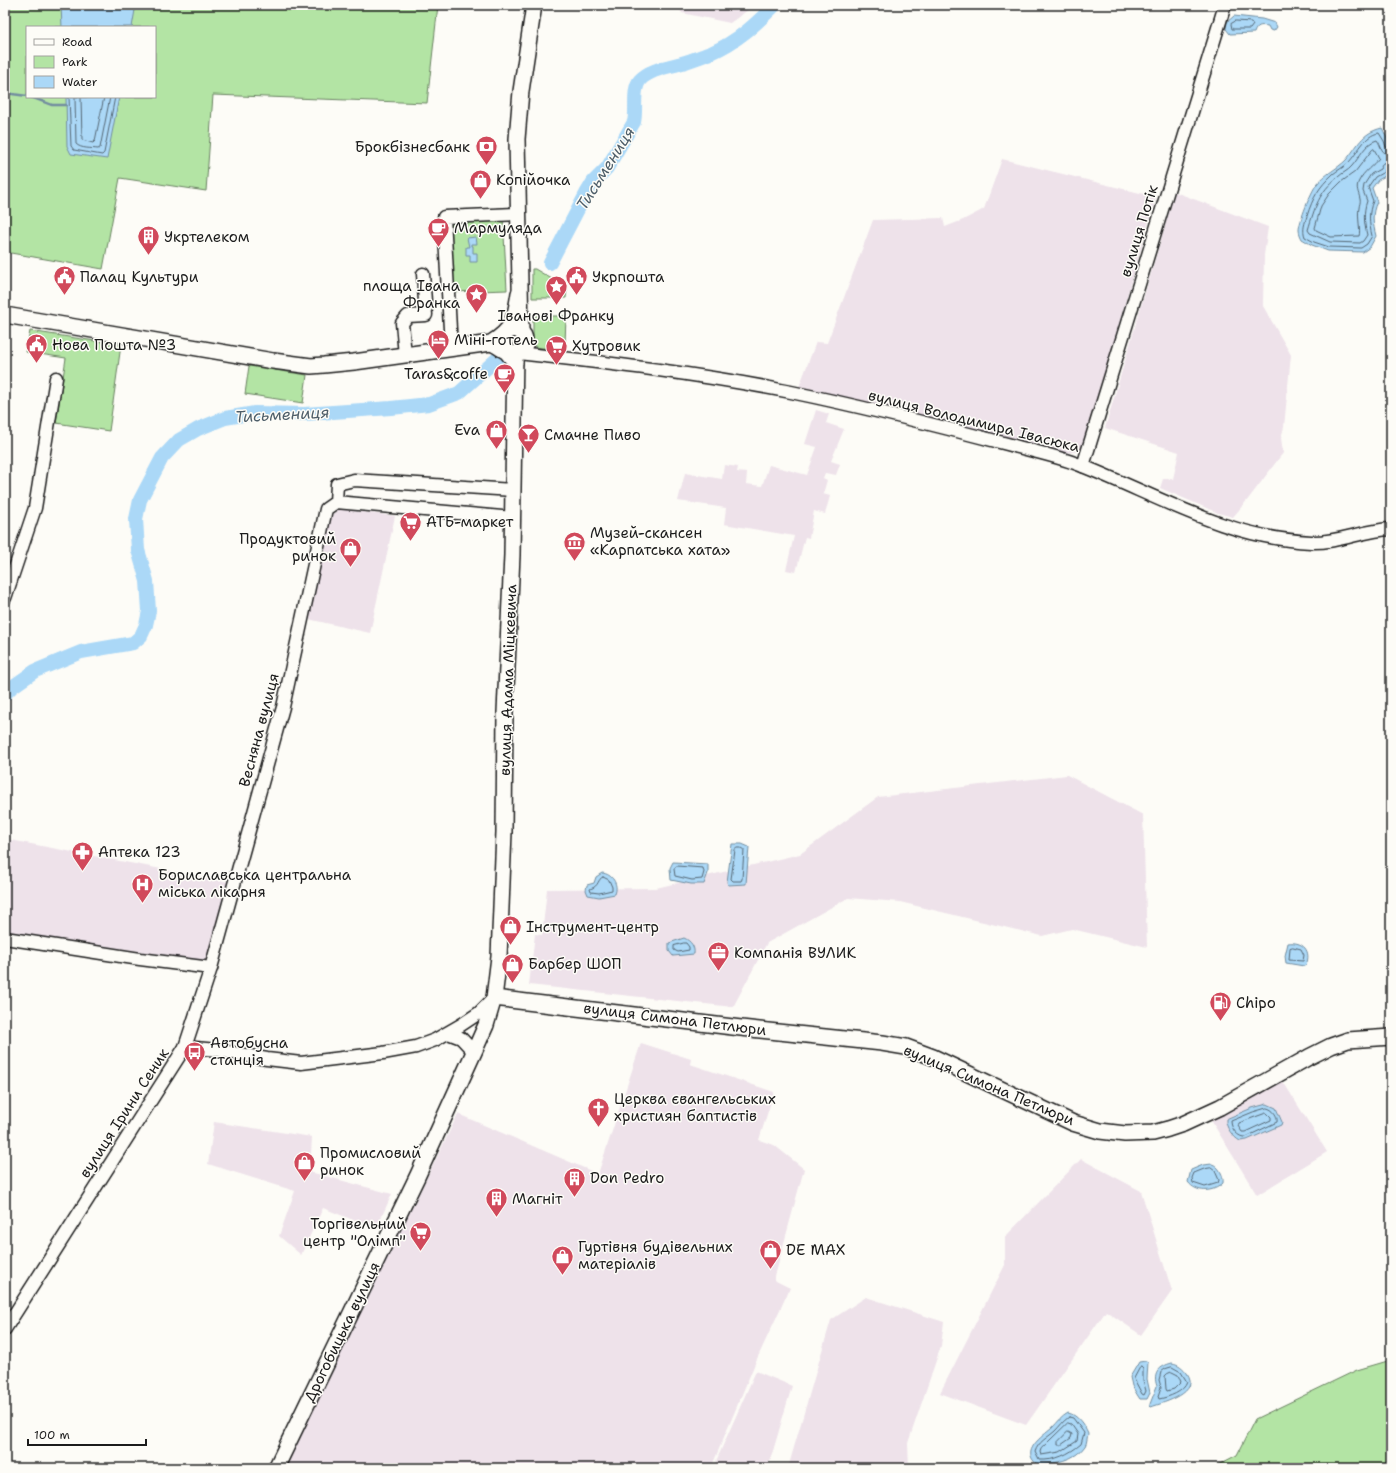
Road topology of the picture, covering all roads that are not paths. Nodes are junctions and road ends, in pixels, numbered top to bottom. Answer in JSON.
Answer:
{"nodes":[{"id":1,"x":534,"y":5,"type":"edge"},
{"id":2,"x":1225,"y":5,"type":"edge"},
{"id":3,"x":518,"y":214,"type":"junction"},
{"id":4,"x":423,"y":274,"type":"dead end"},
{"id":5,"x":519,"y":293,"type":"junction"},
{"id":6,"x":5,"y":315,"type":"edge"},
{"id":7,"x":505,"y":333,"type":"junction"},
{"id":8,"x":491,"y":342,"type":"junction"},
{"id":9,"x":451,"y":348,"type":"junction"},
{"id":10,"x":516,"y":349,"type":"junction"},
{"id":11,"x":405,"y":355,"type":"junction"},
{"id":12,"x":56,"y":378,"type":"dead end"},
{"id":13,"x":1083,"y":466,"type":"junction"},
{"id":14,"x":513,"y":490,"type":"junction"},
{"id":15,"x":336,"y":502,"type":"junction"},
{"id":16,"x":513,"y":518,"type":"junction"},
{"id":17,"x":1391,"y":529,"type":"edge"},
{"id":18,"x":5,"y":598,"type":"edge"},
{"id":19,"x":5,"y":938,"type":"edge"},
{"id":20,"x":211,"y":968,"type":"junction"},
{"id":21,"x":494,"y":998,"type":"junction"},
{"id":22,"x":448,"y":1033,"type":"junction"},
{"id":23,"x":1391,"y":1037,"type":"edge"},
{"id":24,"x":185,"y":1047,"type":"junction"},
{"id":25,"x":474,"y":1052,"type":"junction"},
{"id":26,"x":5,"y":1329,"type":"edge"},
{"id":27,"x":276,"y":1468,"type":"edge"}],
"edges":[{"from":1,"to":3,"type":"main road"},
{"from":2,"to":13,"type":"street","name":"вулиця Потік"},
{"from":3,"to":5,"type":"main road"},
{"from":3,"to":9,"type":"street"},
{"from":4,"to":11,"type":"street"},
{"from":5,"to":7,"type":"main road"},
{"from":5,"to":10,"type":"main road"},
{"from":6,"to":11,"type":"main road"},
{"from":7,"to":8,"type":"main road"},
{"from":7,"to":10,"type":"main road"},
{"from":8,"to":9,"type":"main road"},
{"from":8,"to":10,"type":"main road"},
{"from":9,"to":11,"type":"main road"},
{"from":10,"to":13,"type":"street","name":"вулиця Володимира Івасюка"},
{"from":10,"to":14,"type":"main road","name":"вулиця Адама Міцкевича"},
{"from":12,"to":18,"type":"street"},
{"from":13,"to":17,"type":"street","name":"вулиця Володимира Івасюка"},
{"from":14,"to":15,"type":"street","name":"Весняна вулиця"},
{"from":14,"to":16,"type":"main road","name":"вулиця Адама Міцкевича"},
{"from":15,"to":16,"type":"street"},
{"from":15,"to":20,"type":"street","name":"Весняна вулиця"},
{"from":16,"to":21,"type":"main road","name":"вулиця Адама Міцкевича"},
{"from":19,"to":20,"type":"street"},
{"from":20,"to":24,"type":"street","name":"Весняна вулиця"},
{"from":21,"to":22,"type":"street","name":"вулиця Ірини Сеник"},
{"from":21,"to":23,"type":"main road","name":"вулиця Симона Петлюри"},
{"from":21,"to":25,"type":"main road","name":"Дрогобицька вулиця"},
{"from":22,"to":24,"type":"street","name":"вулиця Ірини Сеник"},
{"from":22,"to":25,"type":"street"},
{"from":24,"to":26,"type":"street","name":"вулиця Ірини Сеник"},
{"from":25,"to":27,"type":"main road","name":"Дрогобицька вулиця"}]}
